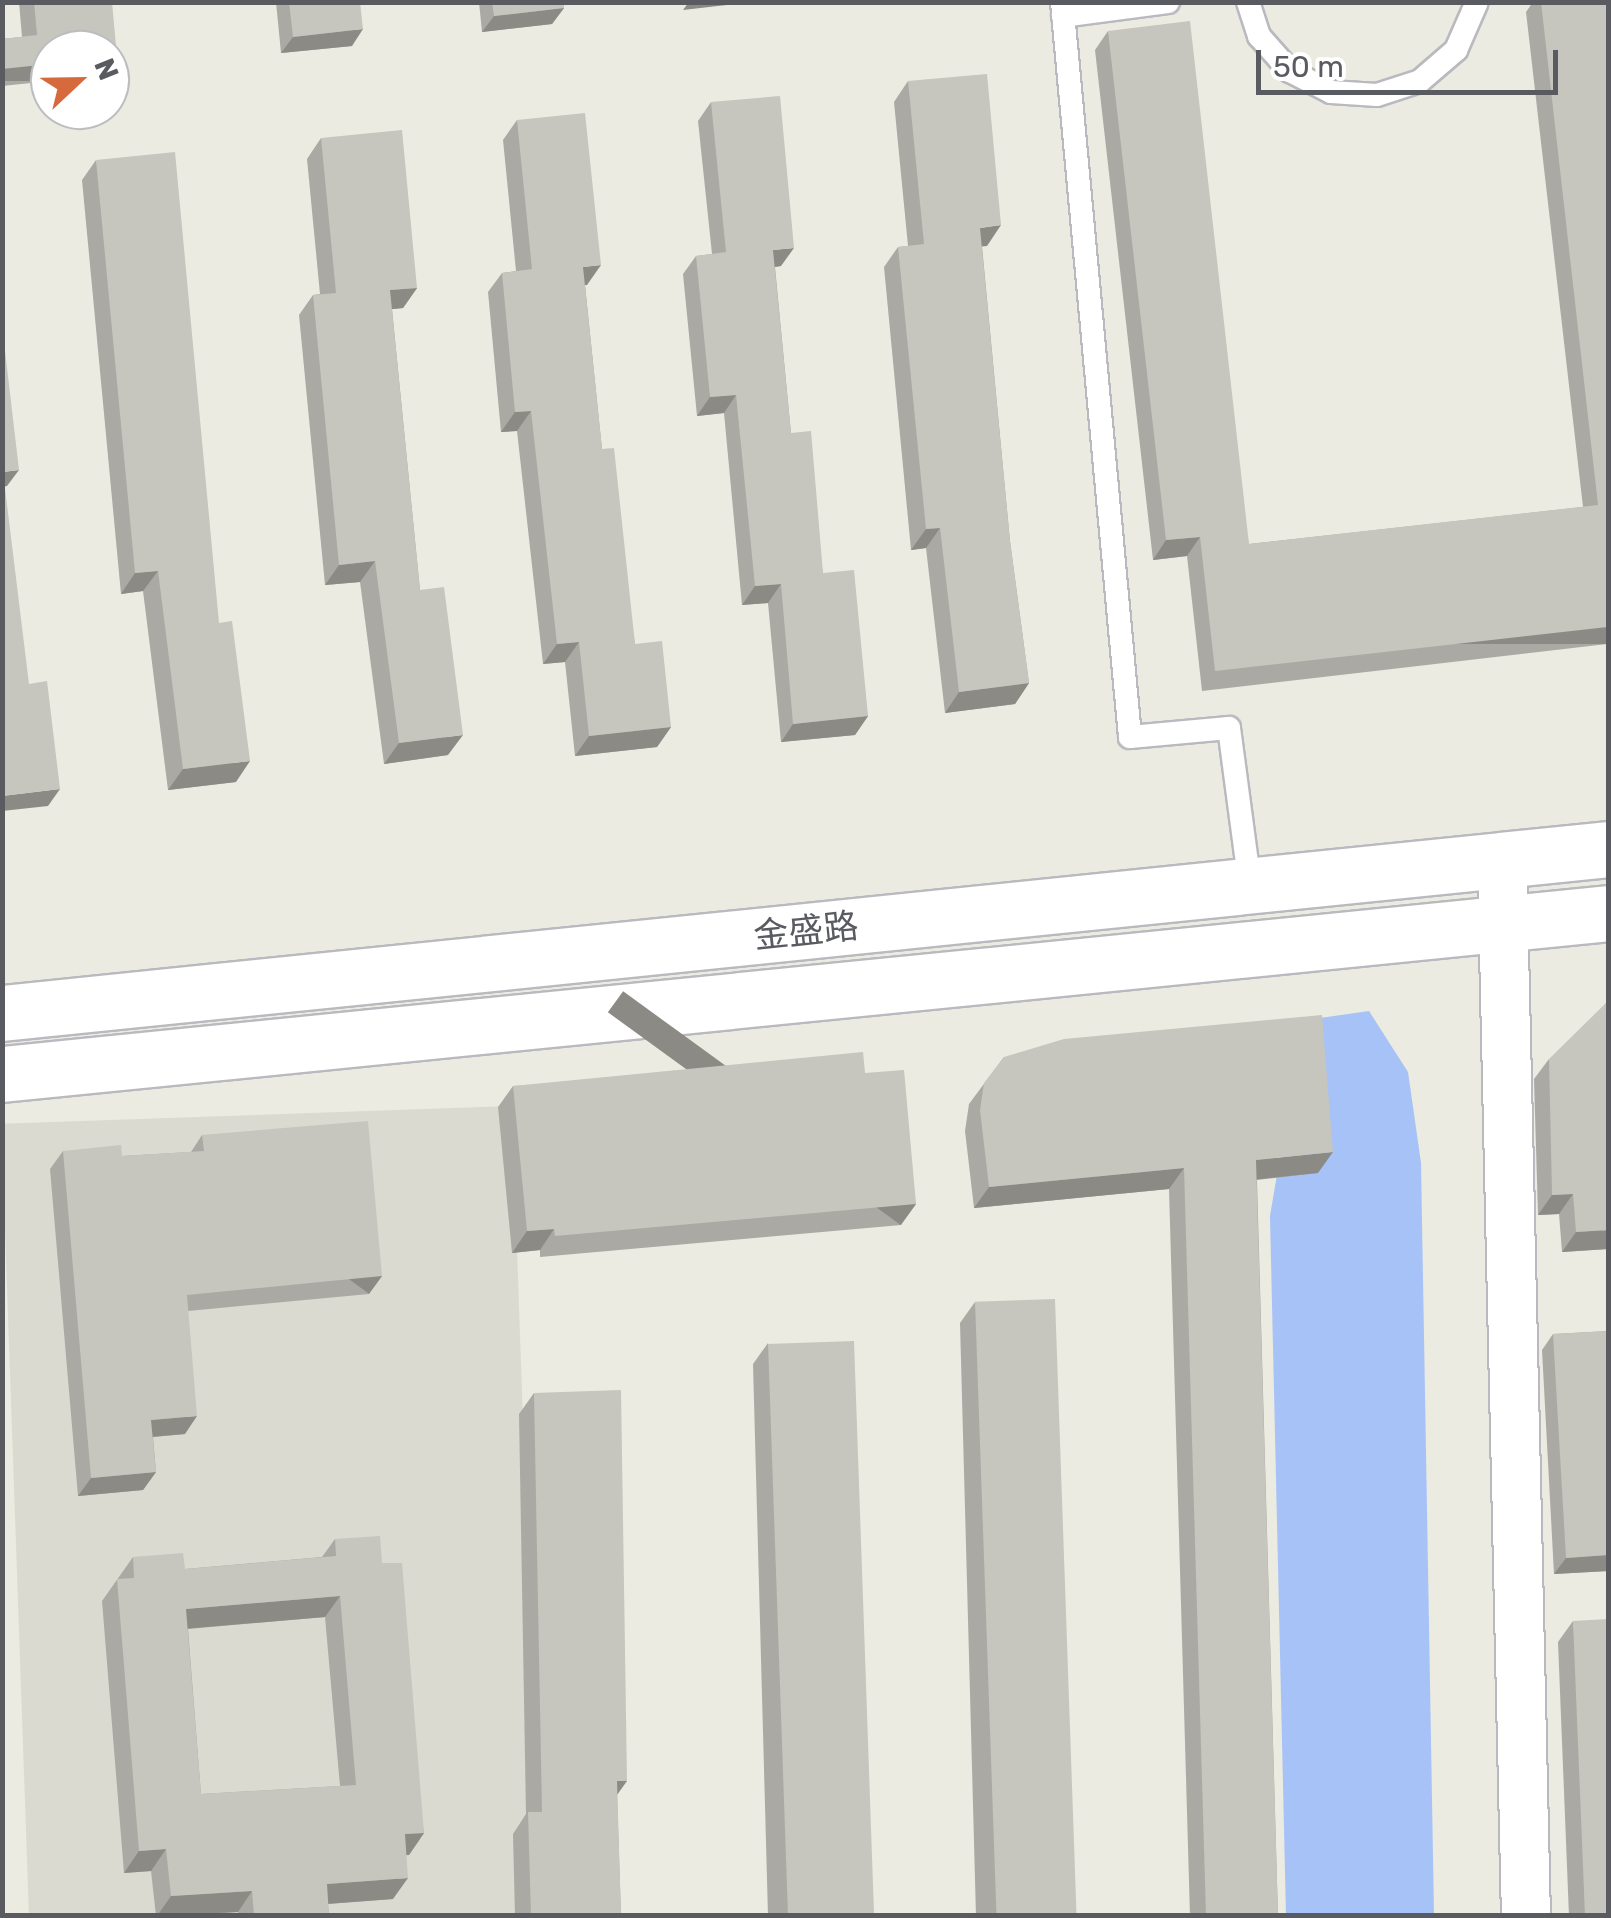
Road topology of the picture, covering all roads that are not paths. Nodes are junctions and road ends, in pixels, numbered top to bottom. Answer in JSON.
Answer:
{"nodes":[{"id":1,"x":1168,"y":2,"type":"edge"},
{"id":2,"x":1248,"y":2,"type":"edge"},
{"id":3,"x":1477,"y":2,"type":"edge"},
{"id":4,"x":1062,"y":9,"type":"edge"},
{"id":5,"x":1608,"y":849,"type":"edge"},
{"id":6,"x":1502,"y":860,"type":"junction"},
{"id":7,"x":1250,"y":886,"type":"junction"},
{"id":8,"x":1608,"y":913,"type":"edge"},
{"id":9,"x":1503,"y":923,"type":"junction"},
{"id":10,"x":2,"y":1013,"type":"edge"},
{"id":11,"x":2,"y":1074,"type":"edge"},
{"id":12,"x":1526,"y":1916,"type":"edge"}],
"edges":[{"from":1,"to":4,"type":"lane"},
{"from":2,"to":3,"type":"lane"},
{"from":4,"to":7,"type":"lane"},
{"from":5,"to":6,"type":"street","name":"金盛路"},
{"from":6,"to":7,"type":"street","name":"金盛路"},
{"from":6,"to":9,"type":"street"},
{"from":7,"to":10,"type":"street","name":"金盛路"},
{"from":8,"to":9,"type":"street","name":"金盛路"},
{"from":9,"to":11,"type":"street","name":"金盛路"},
{"from":9,"to":12,"type":"street"}]}
